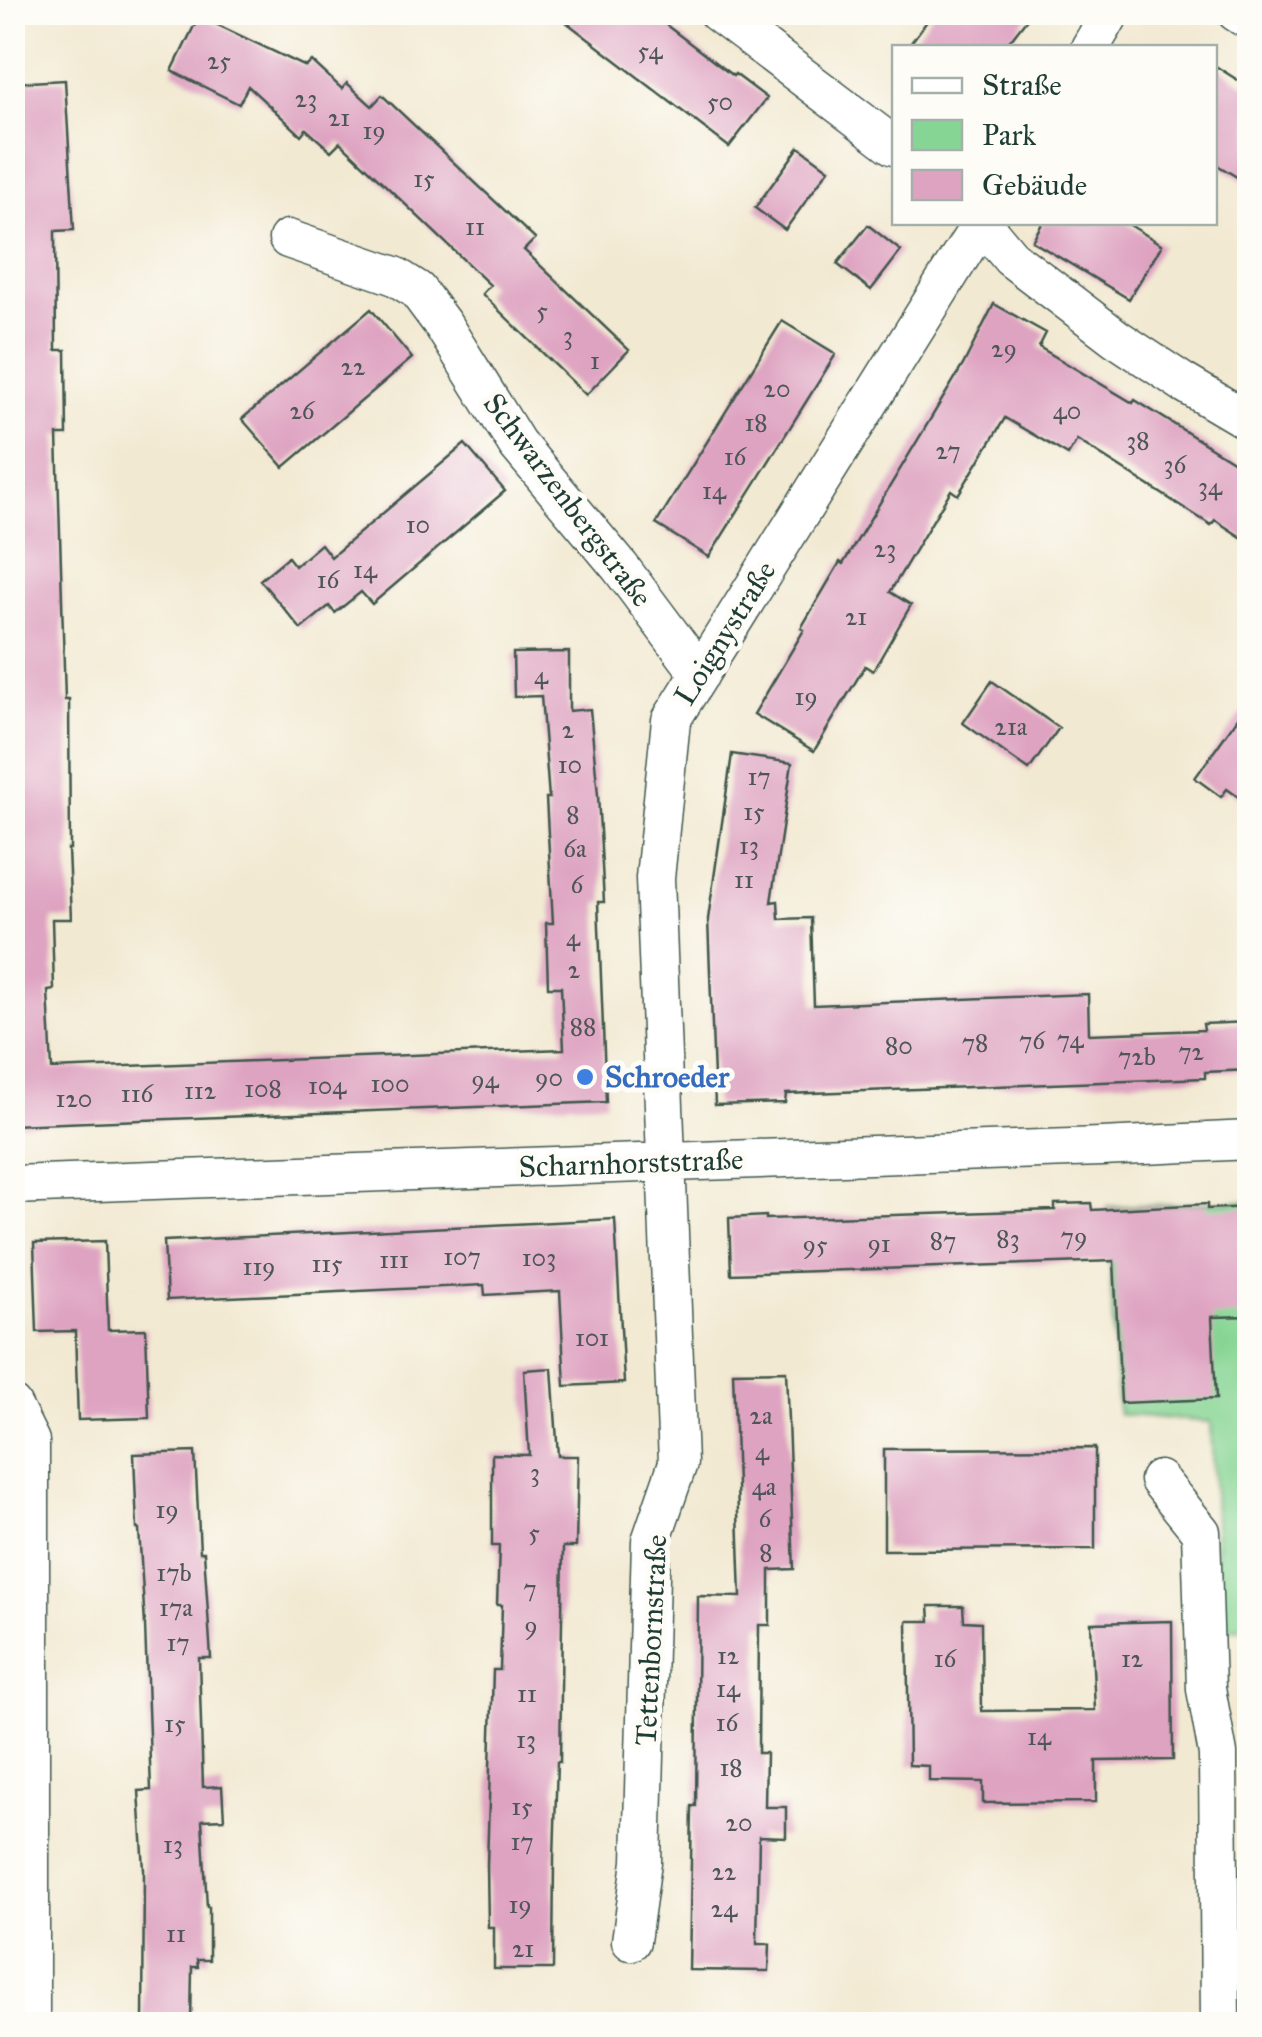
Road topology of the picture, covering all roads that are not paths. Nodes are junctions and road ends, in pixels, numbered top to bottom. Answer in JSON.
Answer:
{"nodes":[{"id":1,"x":717,"y":12,"type":"edge"},
{"id":2,"x":1111,"y":12,"type":"edge"},
{"id":3,"x":1236,"y":12,"type":"edge"},
{"id":4,"x":1250,"y":21,"type":"edge"},
{"id":5,"x":1092,"y":45,"type":"edge"},
{"id":6,"x":892,"y":144,"type":"edge"},
{"id":7,"x":980,"y":225,"type":"edge"},
{"id":8,"x":983,"y":225,"type":"edge"},
{"id":9,"x":288,"y":238,"type":"dead end"},
{"id":10,"x":1250,"y":422,"type":"edge"},
{"id":11,"x":700,"y":674,"type":"junction"},
{"id":12,"x":1250,"y":1140,"type":"edge"},
{"id":13,"x":665,"y":1161,"type":"junction"},
{"id":14,"x":12,"y":1185,"type":"edge"},
{"id":15,"x":12,"y":1405,"type":"edge"},
{"id":16,"x":1159,"y":1480,"type":"dead end"},
{"id":17,"x":631,"y":1941,"type":"dead end"},
{"id":18,"x":30,"y":2024,"type":"edge"},
{"id":19,"x":1220,"y":2024,"type":"edge"}],
"edges":[{"from":1,"to":6,"type":"street"},
{"from":2,"to":5,"type":"street"},
{"from":3,"to":4,"type":"street"},
{"from":7,"to":11,"type":"street","name":"Loignystraße"},
{"from":8,"to":10,"type":"street"},
{"from":9,"to":11,"type":"street","name":"Schwarzenbergstraße"},
{"from":11,"to":13,"type":"street","name":"Loignystraße"},
{"from":12,"to":13,"type":"street","name":"Scharnhorststraße"},
{"from":13,"to":14,"type":"street","name":"Scharnhorststraße"},
{"from":13,"to":17,"type":"street","name":"Tettenbornstraße"},
{"from":15,"to":18,"type":"street"},
{"from":16,"to":19,"type":"street"}]}
